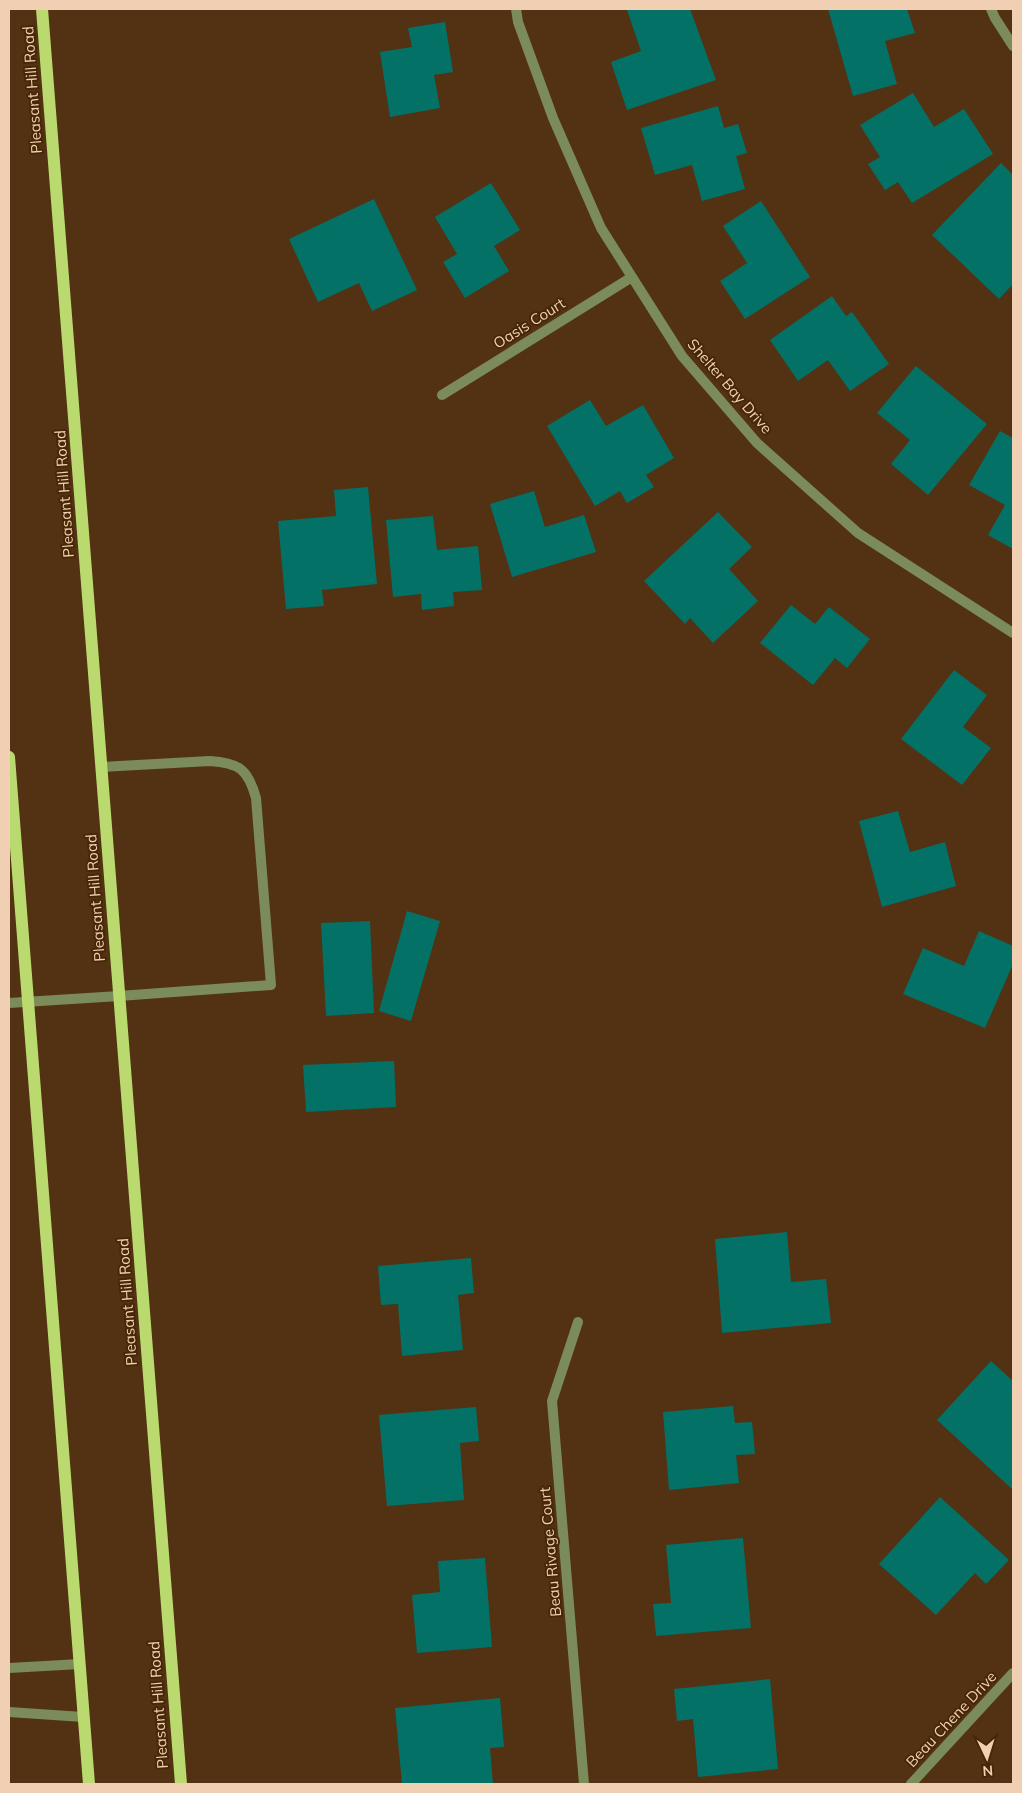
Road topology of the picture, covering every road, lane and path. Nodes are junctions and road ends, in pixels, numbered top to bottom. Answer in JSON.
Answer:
{"nodes":[{"id":1,"x":42,"y":9,"type":"edge"},
{"id":2,"x":516,"y":9,"type":"edge"},
{"id":3,"x":991,"y":9,"type":"edge"},
{"id":4,"x":1013,"y":46,"type":"edge"},
{"id":5,"x":632,"y":278,"type":"junction"},
{"id":6,"x":442,"y":395,"type":"dead end"},
{"id":7,"x":1013,"y":633,"type":"edge"},
{"id":8,"x":9,"y":756,"type":"edge"},
{"id":9,"x":101,"y":767,"type":"junction"},
{"id":10,"x":119,"y":996,"type":"junction"},
{"id":11,"x":28,"y":1002,"type":"junction"},
{"id":12,"x":9,"y":1003,"type":"edge"},
{"id":13,"x":578,"y":1322,"type":"dead end"},
{"id":14,"x":80,"y":1664,"type":"junction"},
{"id":15,"x":9,"y":1668,"type":"edge"},
{"id":16,"x":1013,"y":1673,"type":"edge"},
{"id":17,"x":9,"y":1712,"type":"edge"},
{"id":18,"x":83,"y":1717,"type":"junction"},
{"id":19,"x":89,"y":1784,"type":"edge"},
{"id":20,"x":181,"y":1784,"type":"edge"},
{"id":21,"x":584,"y":1784,"type":"edge"},
{"id":22,"x":911,"y":1784,"type":"edge"}],
"edges":[{"from":1,"to":9,"type":"main road","name":"Pleasant Hill Road"},
{"from":2,"to":5,"type":"street","name":"Shelter Bay Drive"},
{"from":3,"to":4,"type":"street"},
{"from":5,"to":6,"type":"street","name":"Oasis Court"},
{"from":5,"to":7,"type":"street","name":"Shelter Bay Drive"},
{"from":8,"to":11,"type":"main road"},
{"from":9,"to":10,"type":"main road","name":"Pleasant Hill Road"},
{"from":9,"to":10,"type":"street"},
{"from":10,"to":11,"type":"street"},
{"from":10,"to":20,"type":"main road","name":"Pleasant Hill Road"},
{"from":11,"to":12,"type":"street"},
{"from":11,"to":14,"type":"main road"},
{"from":13,"to":21,"type":"street","name":"Beau Rivage Court"},
{"from":14,"to":15,"type":"street"},
{"from":14,"to":18,"type":"main road"},
{"from":16,"to":22,"type":"street","name":"Beau Chene Drive"},
{"from":17,"to":18,"type":"street"},
{"from":18,"to":19,"type":"main road"}]}
